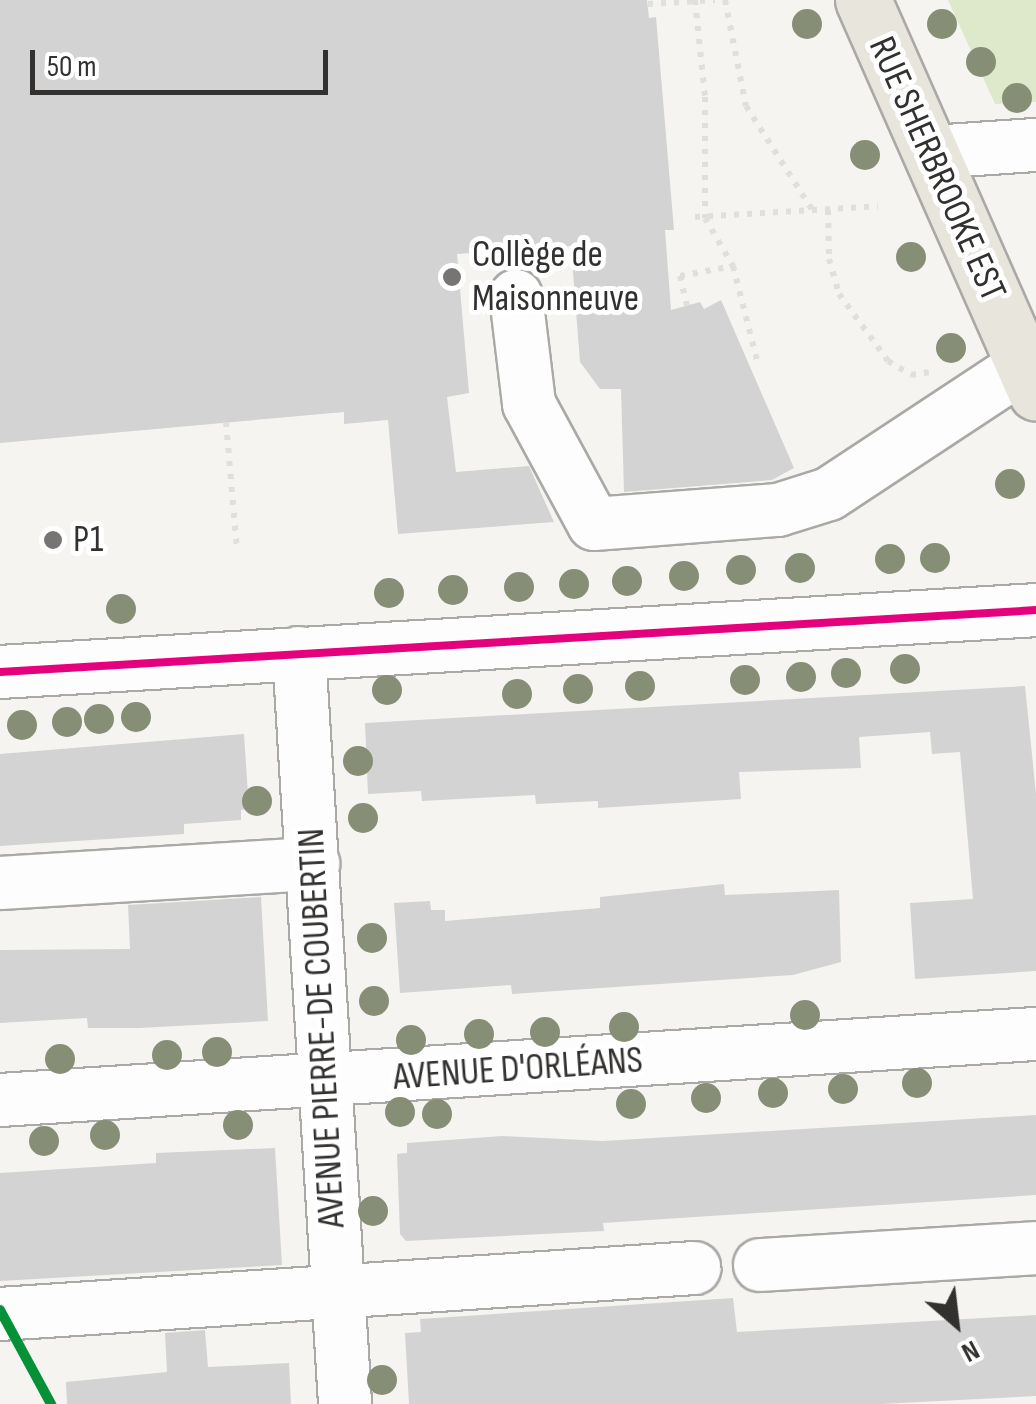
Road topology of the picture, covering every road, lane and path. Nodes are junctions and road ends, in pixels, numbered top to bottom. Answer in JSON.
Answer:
{"nodes":[{"id":1,"x":714,"y":0,"type":"edge"},
{"id":2,"x":725,"y":0,"type":"edge"},
{"id":3,"x":862,"y":0,"type":"edge"},
{"id":4,"x":695,"y":1,"type":"edge"},
{"id":5,"x":648,"y":4,"type":"dead end"},
{"id":6,"x":1036,"y":145,"type":"edge"},
{"id":7,"x":932,"y":152,"type":"junction"},
{"id":8,"x":878,"y":206,"type":"dead end"},
{"id":9,"x":814,"y":210,"type":"junction"},
{"id":10,"x":828,"y":210,"type":"junction"},
{"id":11,"x":694,"y":217,"type":"dead end"},
{"id":12,"x":705,"y":218,"type":"junction"},
{"id":13,"x":733,"y":266,"type":"junction"},
{"id":14,"x":516,"y":296,"type":"dead end"},
{"id":15,"x":686,"y":306,"type":"dead end"},
{"id":16,"x":758,"y":364,"type":"dead end"},
{"id":17,"x":903,"y":370,"type":"dead end"},
{"id":18,"x":1030,"y":379,"type":"edge"},
{"id":19,"x":226,"y":422,"type":"dead end"},
{"id":20,"x":237,"y":550,"type":"dead end"},
{"id":21,"x":1036,"y":610,"type":"edge"},
{"id":22,"x":299,"y":653,"type":"junction"},
{"id":23,"x":0,"y":672,"type":"edge"},
{"id":24,"x":313,"y":864,"type":"junction"},
{"id":25,"x":0,"y":883,"type":"edge"},
{"id":26,"x":1036,"y":1034,"type":"edge"},
{"id":27,"x":324,"y":1081,"type":"junction"},
{"id":28,"x":0,"y":1100,"type":"edge"},
{"id":29,"x":1036,"y":1248,"type":"edge"},
{"id":30,"x":760,"y":1266,"type":"dead end"},
{"id":31,"x":694,"y":1268,"type":"dead end"},
{"id":32,"x":338,"y":1292,"type":"junction"},
{"id":33,"x":0,"y":1314,"type":"edge"},
{"id":34,"x":345,"y":1404,"type":"edge"}],
"edges":[{"from":1,"to":4,"type":"path"},
{"from":2,"to":9,"type":"path"},
{"from":3,"to":7,"type":"main road","name":"RUE SHERBROOKE EST"},
{"from":4,"to":5,"type":"path"},
{"from":4,"to":12,"type":"path"},
{"from":6,"to":7,"type":"street"},
{"from":7,"to":18,"type":"main road","name":"RUE SHERBROOKE EST"},
{"from":8,"to":10,"type":"path"},
{"from":9,"to":10,"type":"path"},
{"from":9,"to":12,"type":"path"},
{"from":10,"to":17,"type":"path"},
{"from":11,"to":12,"type":"path"},
{"from":12,"to":13,"type":"path"},
{"from":13,"to":15,"type":"path"},
{"from":13,"to":16,"type":"path"},
{"from":14,"to":18,"type":"street"},
{"from":19,"to":20,"type":"path"},
{"from":21,"to":22,"type":"street"},
{"from":22,"to":23,"type":"street"},
{"from":22,"to":24,"type":"street","name":"AVENUE PIERRE-DE COUBERTIN"},
{"from":24,"to":25,"type":"street"},
{"from":24,"to":27,"type":"street","name":"AVENUE PIERRE-DE COUBERTIN"},
{"from":26,"to":27,"type":"street","name":"AVENUE D'ORLÉANS"},
{"from":27,"to":28,"type":"street","name":"AVENUE D'ORLÉANS"},
{"from":27,"to":32,"type":"street","name":"AVENUE PIERRE-DE COUBERTIN"},
{"from":29,"to":30,"type":"street"},
{"from":31,"to":32,"type":"street"},
{"from":32,"to":33,"type":"street"},
{"from":32,"to":34,"type":"street","name":"AVENUE PIERRE-DE COUBERTIN"}]}
